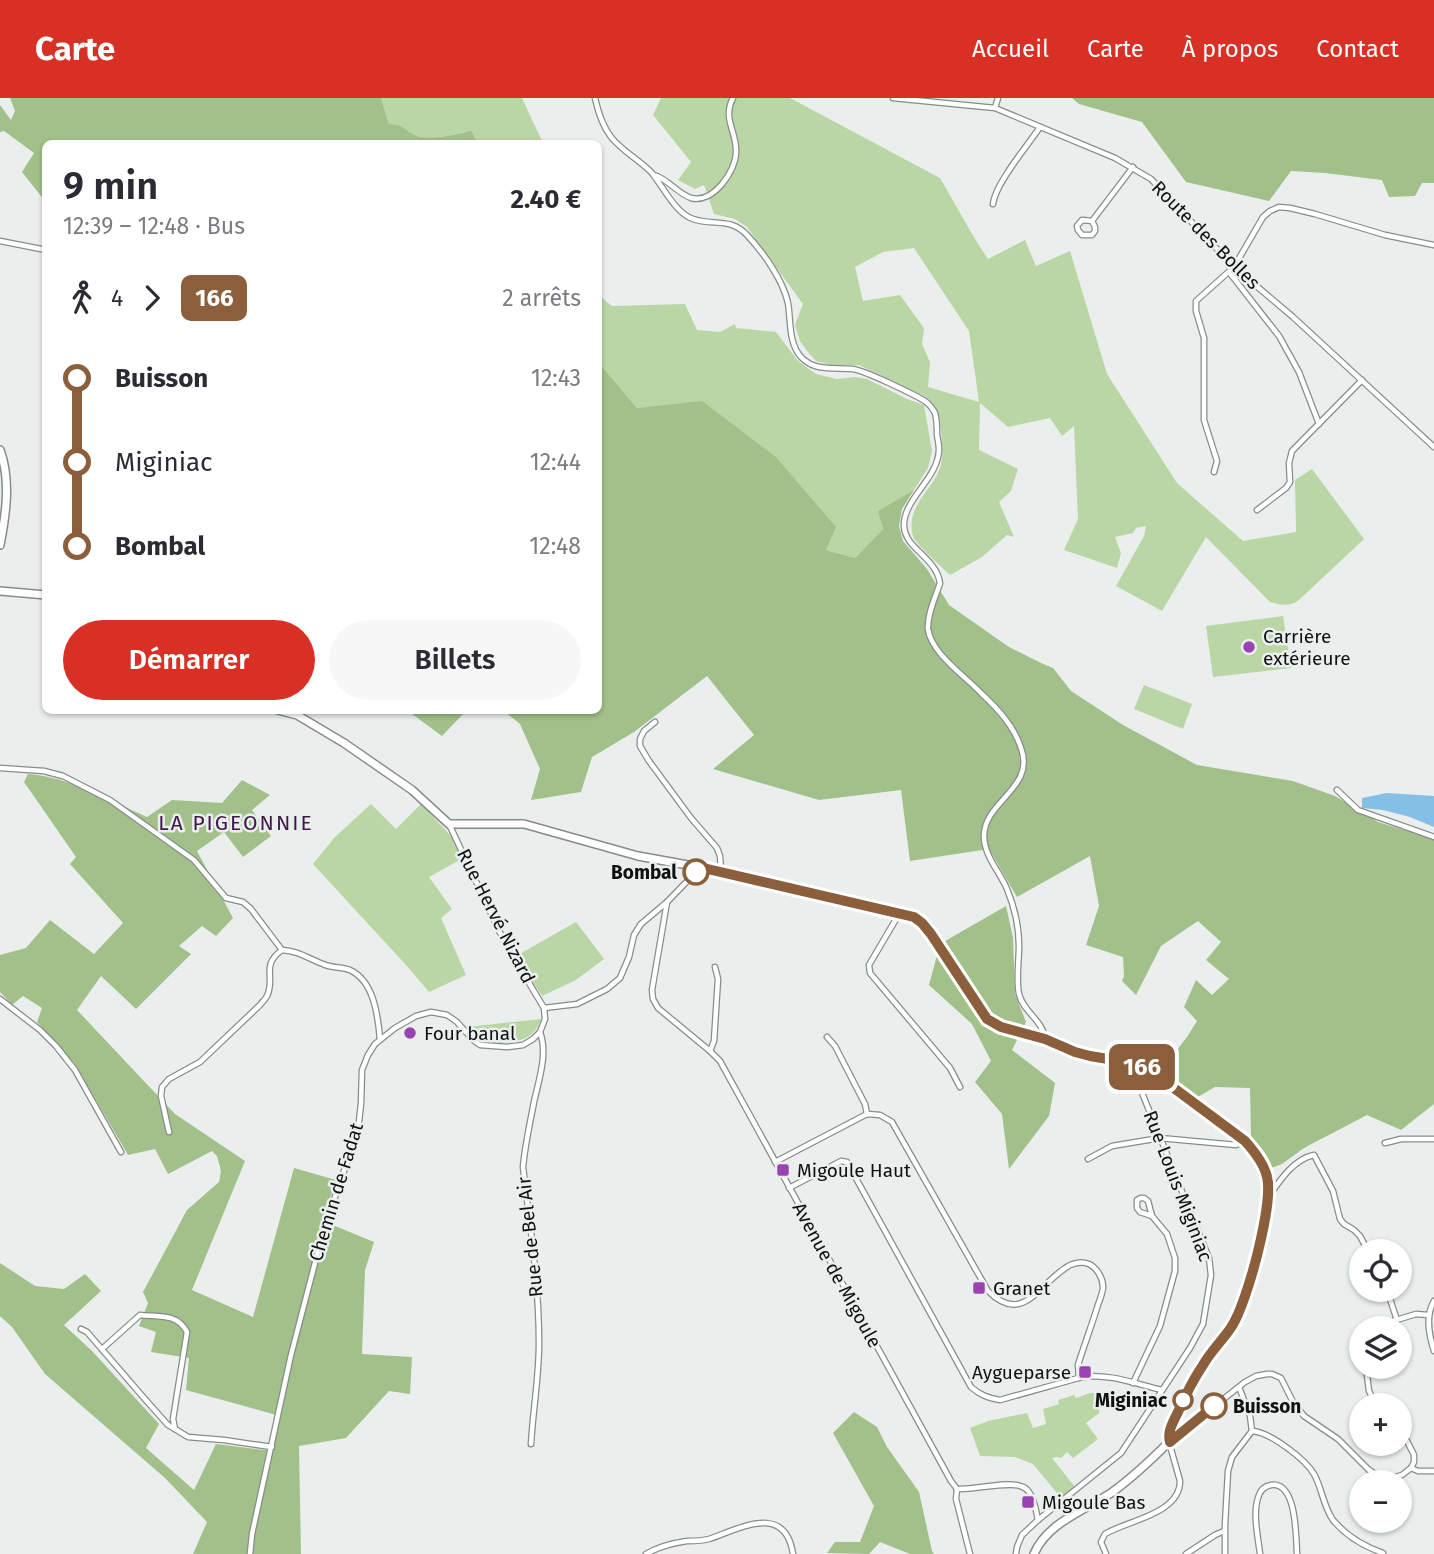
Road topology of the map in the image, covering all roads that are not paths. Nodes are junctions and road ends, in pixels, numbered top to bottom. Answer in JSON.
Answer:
{"nodes":[{"id":1,"x":595,"y":98,"type":"edge"},
{"id":2,"x":733,"y":98,"type":"edge"},
{"id":3,"x":893,"y":98,"type":"edge"},
{"id":4,"x":998,"y":98,"type":"edge"},
{"id":5,"x":995,"y":108,"type":"junction"},
{"id":6,"x":1040,"y":127,"type":"junction"},
{"id":7,"x":1133,"y":167,"type":"junction"},
{"id":8,"x":653,"y":175,"type":"junction"},
{"id":9,"x":993,"y":204,"type":"dead end"},
{"id":10,"x":1092,"y":221,"type":"junction"},
{"id":11,"x":0,"y":241,"type":"edge"},
{"id":12,"x":1434,"y":245,"type":"edge"},
{"id":13,"x":42,"y":249,"type":"edge"},
{"id":14,"x":1234,"y":267,"type":"junction"},
{"id":15,"x":1229,"y":272,"type":"junction"},
{"id":16,"x":1362,"y":380,"type":"junction"},
{"id":17,"x":1319,"y":424,"type":"junction"},
{"id":18,"x":1434,"y":447,"type":"edge"},
{"id":19,"x":0,"y":450,"type":"edge"},
{"id":20,"x":1214,"y":472,"type":"dead end"},
{"id":21,"x":1257,"y":510,"type":"dead end"},
{"id":22,"x":0,"y":545,"type":"edge"},
{"id":23,"x":0,"y":591,"type":"edge"},
{"id":24,"x":42,"y":595,"type":"edge"},
{"id":25,"x":293,"y":714,"type":"edge"},
{"id":26,"x":655,"y":723,"type":"dead end"},
{"id":27,"x":0,"y":768,"type":"edge"},
{"id":28,"x":1337,"y":790,"type":"dead end"},
{"id":29,"x":449,"y":824,"type":"junction"},
{"id":30,"x":1434,"y":837,"type":"edge"},
{"id":31,"x":699,"y":867,"type":"junction"},
{"id":32,"x":721,"y":871,"type":"junction"},
{"id":33,"x":667,"y":902,"type":"junction"},
{"id":34,"x":900,"y":912,"type":"junction"},
{"id":35,"x":647,"y":918,"type":"junction"},
{"id":36,"x":663,"y":920,"type":"junction"},
{"id":37,"x":282,"y":950,"type":"junction"},
{"id":38,"x":715,"y":967,"type":"dead end"},
{"id":39,"x":0,"y":999,"type":"edge"},
{"id":40,"x":544,"y":1007,"type":"junction"},
{"id":41,"x":540,"y":1032,"type":"junction"},
{"id":42,"x":827,"y":1037,"type":"dead end"},
{"id":43,"x":380,"y":1039,"type":"junction"},
{"id":44,"x":1045,"y":1039,"type":"junction"},
{"id":45,"x":710,"y":1051,"type":"junction"},
{"id":46,"x":1126,"y":1062,"type":"junction"},
{"id":47,"x":1141,"y":1067,"type":"junction"},
{"id":48,"x":1138,"y":1083,"type":"junction"},
{"id":49,"x":960,"y":1087,"type":"dead end"},
{"id":50,"x":867,"y":1114,"type":"junction"},
{"id":51,"x":169,"y":1132,"type":"dead end"},
{"id":52,"x":1160,"y":1138,"type":"junction"},
{"id":53,"x":1434,"y":1139,"type":"edge"},
{"id":54,"x":1245,"y":1141,"type":"junction"},
{"id":55,"x":1385,"y":1143,"type":"dead end"},
{"id":56,"x":121,"y":1152,"type":"dead end"},
{"id":57,"x":1088,"y":1159,"type":"dead end"},
{"id":58,"x":775,"y":1162,"type":"junction"},
{"id":59,"x":789,"y":1188,"type":"junction"},
{"id":60,"x":1268,"y":1197,"type":"junction"},
{"id":61,"x":1152,"y":1216,"type":"dead end"},
{"id":62,"x":1362,"y":1239,"type":"edge"},
{"id":63,"x":1434,"y":1301,"type":"edge"},
{"id":64,"x":1428,"y":1313,"type":"junction"},
{"id":65,"x":1410,"y":1316,"type":"edge"},
{"id":66,"x":80,"y":1329,"type":"dead end"},
{"id":67,"x":102,"y":1349,"type":"junction"},
{"id":68,"x":1434,"y":1352,"type":"edge"},
{"id":69,"x":1079,"y":1378,"type":"junction"},
{"id":70,"x":1133,"y":1383,"type":"junction"},
{"id":71,"x":1239,"y":1387,"type":"junction"},
{"id":72,"x":1162,"y":1390,"type":"junction"},
{"id":73,"x":175,"y":1429,"type":"junction"},
{"id":74,"x":1252,"y":1431,"type":"junction"},
{"id":75,"x":1170,"y":1442,"type":"junction"},
{"id":76,"x":531,"y":1444,"type":"dead end"},
{"id":77,"x":272,"y":1447,"type":"junction"},
{"id":78,"x":1412,"y":1450,"type":"edge"},
{"id":79,"x":1411,"y":1468,"type":"junction"},
{"id":80,"x":1434,"y":1471,"type":"edge"},
{"id":81,"x":957,"y":1489,"type":"junction"},
{"id":82,"x":1038,"y":1520,"type":"junction"},
{"id":83,"x":1224,"y":1531,"type":"junction"},
{"id":84,"x":1383,"y":1553,"type":"edge"},
{"id":85,"x":250,"y":1554,"type":"edge"},
{"id":86,"x":646,"y":1554,"type":"edge"},
{"id":87,"x":793,"y":1554,"type":"edge"},
{"id":88,"x":970,"y":1554,"type":"edge"},
{"id":89,"x":1016,"y":1554,"type":"edge"},
{"id":90,"x":1034,"y":1554,"type":"edge"},
{"id":91,"x":1106,"y":1554,"type":"edge"},
{"id":92,"x":1186,"y":1554,"type":"edge"},
{"id":93,"x":1225,"y":1554,"type":"edge"},
{"id":94,"x":1260,"y":1554,"type":"edge"},
{"id":95,"x":1297,"y":1554,"type":"edge"}],
"edges":[{"from":1,"to":8,"type":"street"},
{"from":2,"to":8,"type":"street"},
{"from":3,"to":5,"type":"street","name":"Route des Bolles"},
{"from":4,"to":5,"type":"street"},
{"from":5,"to":6,"type":"street","name":"Route des Bolles"},
{"from":6,"to":7,"type":"street","name":"Route des Bolles"},
{"from":6,"to":9,"type":"street"},
{"from":7,"to":10,"type":"street"},
{"from":7,"to":14,"type":"street","name":"Route des Bolles"},
{"from":8,"to":44,"type":"street"},
{"from":10,"to":10,"type":"street"},
{"from":11,"to":13,"type":"street"},
{"from":12,"to":14,"type":"street"},
{"from":14,"to":15,"type":"street"},
{"from":14,"to":16,"type":"street","name":"Route des Bolles"},
{"from":15,"to":17,"type":"street"},
{"from":15,"to":20,"type":"street"},
{"from":16,"to":17,"type":"street"},
{"from":16,"to":18,"type":"street","name":"Route des Bolles"},
{"from":17,"to":21,"type":"street"},
{"from":19,"to":22,"type":"street"},
{"from":23,"to":24,"type":"street"},
{"from":25,"to":29,"type":"street"},
{"from":26,"to":32,"type":"street"},
{"from":27,"to":37,"type":"street"},
{"from":28,"to":30,"type":"street"},
{"from":29,"to":31,"type":"street"},
{"from":29,"to":40,"type":"street","name":"Rue Hervé Nizard"},
{"from":31,"to":32,"type":"street"},
{"from":31,"to":33,"type":"street"},
{"from":32,"to":34,"type":"street"},
{"from":33,"to":35,"type":"street"},
{"from":33,"to":36,"type":"street","name":"Avenue de Migoule"},
{"from":34,"to":44,"type":"street"},
{"from":34,"to":49,"type":"street"},
{"from":35,"to":36,"type":"street"},
{"from":35,"to":40,"type":"street"},
{"from":36,"to":45,"type":"street","name":"Avenue de Migoule"},
{"from":37,"to":43,"type":"street"},
{"from":37,"to":51,"type":"street"},
{"from":38,"to":45,"type":"street"},
{"from":39,"to":56,"type":"street"},
{"from":40,"to":41,"type":"street"},
{"from":41,"to":43,"type":"street","name":"Chemin de Fadat"},
{"from":41,"to":76,"type":"street","name":"Rue de Bel Air"},
{"from":42,"to":50,"type":"street"},
{"from":43,"to":77,"type":"street","name":"Chemin de Fadat"},
{"from":44,"to":46,"type":"street"},
{"from":45,"to":58,"type":"street","name":"Avenue de Migoule"},
{"from":46,"to":47,"type":"street"},
{"from":46,"to":48,"type":"street","name":"Rue Louis Miginiac"},
{"from":47,"to":48,"type":"street"},
{"from":47,"to":54,"type":"street"},
{"from":48,"to":52,"type":"street","name":"Rue Louis Miginiac"},
{"from":50,"to":58,"type":"street"},
{"from":50,"to":69,"type":"street"},
{"from":52,"to":54,"type":"street"},
{"from":52,"to":57,"type":"street"},
{"from":52,"to":72,"type":"street","name":"Rue Louis Miginiac"},
{"from":53,"to":55,"type":"street"},
{"from":54,"to":60,"type":"street"},
{"from":58,"to":59,"type":"street","name":"Avenue de Migoule"},
{"from":59,"to":69,"type":"street"},
{"from":59,"to":81,"type":"street","name":"Avenue de Migoule"},
{"from":60,"to":62,"type":"street"},
{"from":60,"to":75,"type":"street"},
{"from":61,"to":70,"type":"street"},
{"from":63,"to":64,"type":"street"},
{"from":64,"to":65,"type":"street"},
{"from":64,"to":68,"type":"street"},
{"from":66,"to":67,"type":"street"},
{"from":67,"to":73,"type":"street"},
{"from":67,"to":73,"type":"street"},
{"from":69,"to":70,"type":"street"},
{"from":70,"to":72,"type":"street"},
{"from":71,"to":74,"type":"street"},
{"from":71,"to":75,"type":"street"},
{"from":71,"to":79,"type":"street"},
{"from":72,"to":82,"type":"street","name":"Rue Louis Miginiac"},
{"from":73,"to":77,"type":"street"},
{"from":74,"to":83,"type":"street"},
{"from":74,"to":84,"type":"street"},
{"from":75,"to":90,"type":"street"},
{"from":75,"to":91,"type":"street"},
{"from":77,"to":85,"type":"street","name":"Chemin de Fadat"},
{"from":78,"to":79,"type":"street"},
{"from":79,"to":80,"type":"street"},
{"from":81,"to":82,"type":"street"},
{"from":81,"to":88,"type":"street"},
{"from":82,"to":89,"type":"street","name":"Rue Louis Miginiac"},
{"from":83,"to":92,"type":"street"},
{"from":83,"to":93,"type":"street"},
{"from":86,"to":87,"type":"street"},
{"from":94,"to":95,"type":"street"}]}
